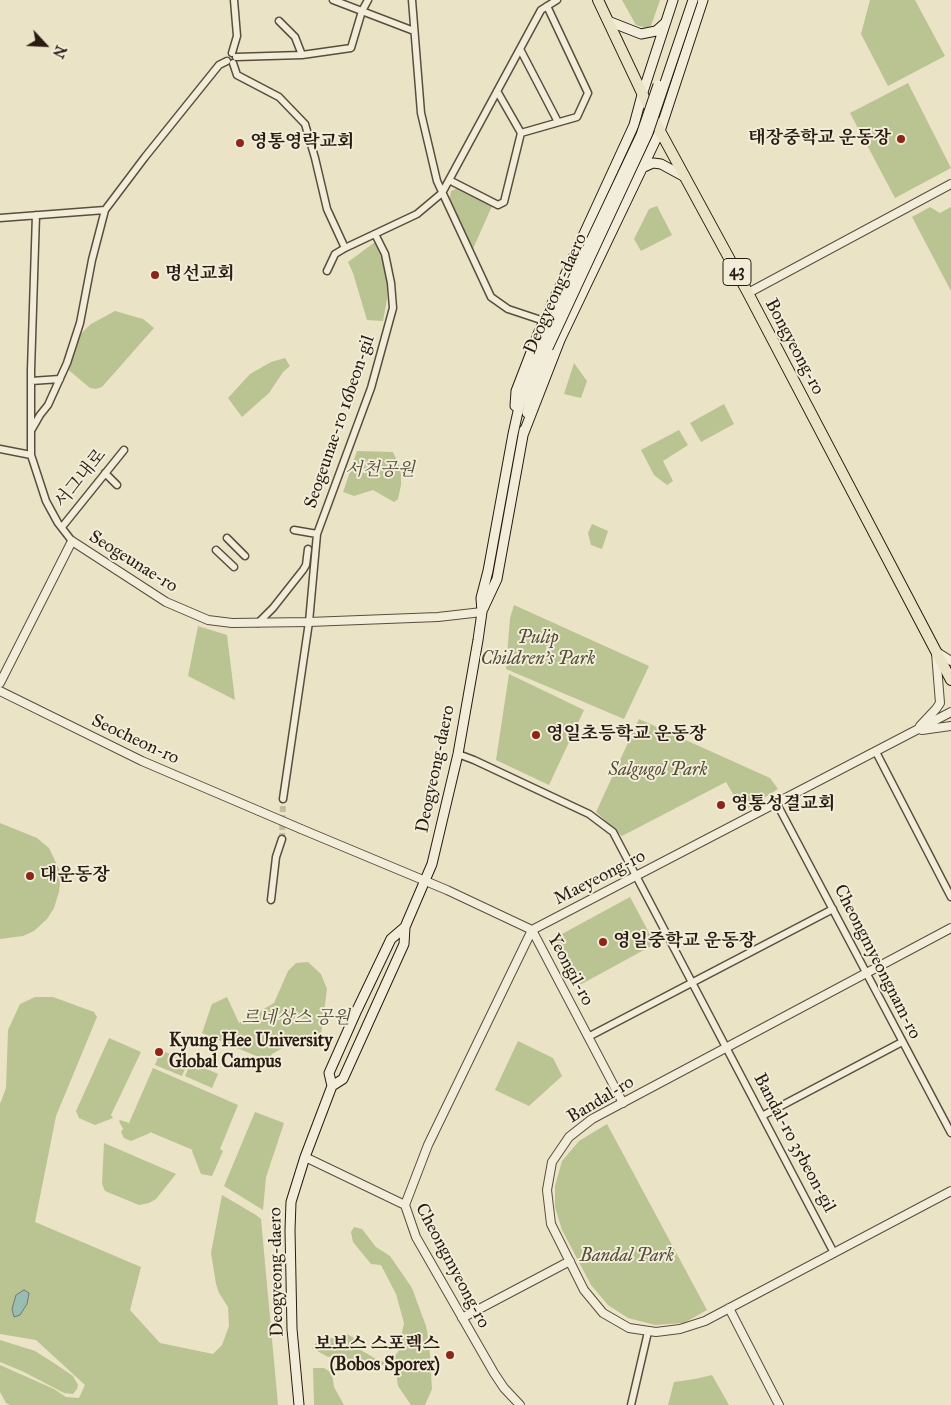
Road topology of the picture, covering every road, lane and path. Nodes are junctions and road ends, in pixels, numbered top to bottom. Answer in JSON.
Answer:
{"nodes":[{"id":1,"x":234,"y":0,"type":"edge"},
{"id":2,"x":333,"y":0,"type":"edge"},
{"id":3,"x":368,"y":0,"type":"edge"},
{"id":4,"x":412,"y":0,"type":"edge"},
{"id":5,"x":557,"y":0,"type":"edge"},
{"id":6,"x":598,"y":0,"type":"edge"},
{"id":7,"x":673,"y":0,"type":"edge"},
{"id":8,"x":687,"y":0,"type":"edge"},
{"id":9,"x":693,"y":0,"type":"edge"},
{"id":10,"x":703,"y":0,"type":"edge"},
{"id":11,"x":547,"y":6,"type":"junction"},
{"id":12,"x":362,"y":11,"type":"junction"},
{"id":13,"x":278,"y":21,"type":"dead end"},
{"id":14,"x":608,"y":21,"type":"junction"},
{"id":15,"x":666,"y":22,"type":"junction"},
{"id":16,"x":414,"y":31,"type":"junction"},
{"id":17,"x":520,"y":49,"type":"junction"},
{"id":18,"x":302,"y":55,"type":"junction"},
{"id":19,"x":232,"y":58,"type":"junction"},
{"id":20,"x":497,"y":91,"type":"junction"},
{"id":21,"x":642,"y":95,"type":"junction"},
{"id":22,"x":558,"y":122,"type":"junction"},
{"id":23,"x":660,"y":130,"type":"junction"},
{"id":24,"x":521,"y":133,"type":"junction"},
{"id":25,"x":642,"y":168,"type":"junction"},
{"id":26,"x":685,"y":177,"type":"junction"},
{"id":27,"x":449,"y":180,"type":"junction"},
{"id":28,"x":951,"y":184,"type":"edge"},
{"id":29,"x":442,"y":193,"type":"junction"},
{"id":30,"x":105,"y":210,"type":"junction"},
{"id":31,"x":36,"y":215,"type":"junction"},
{"id":32,"x":0,"y":218,"type":"edge"},
{"id":33,"x":375,"y":234,"type":"junction"},
{"id":34,"x":345,"y":248,"type":"junction"},
{"id":35,"x":327,"y":271,"type":"dead end"},
{"id":36,"x":748,"y":293,"type":"junction"},
{"id":37,"x":544,"y":321,"type":"junction"},
{"id":38,"x":545,"y":347,"type":"junction"},
{"id":39,"x":60,"y":379,"type":"junction"},
{"id":40,"x":31,"y":381,"type":"junction"},
{"id":41,"x":31,"y":430,"type":"junction"},
{"id":42,"x":518,"y":435,"type":"junction"},
{"id":43,"x":0,"y":449,"type":"edge"},
{"id":44,"x":124,"y":450,"type":"dead end"},
{"id":45,"x":31,"y":455,"type":"junction"},
{"id":46,"x":105,"y":474,"type":"junction"},
{"id":47,"x":118,"y":485,"type":"dead end"},
{"id":48,"x":62,"y":527,"type":"junction"},
{"id":49,"x":294,"y":530,"type":"dead end"},
{"id":50,"x":317,"y":534,"type":"junction"},
{"id":51,"x":227,"y":538,"type":"dead end"},
{"id":52,"x":72,"y":541,"type":"junction"},
{"id":53,"x":300,"y":546,"type":"dead end"},
{"id":54,"x":308,"y":549,"type":"junction"},
{"id":55,"x":216,"y":550,"type":"dead end"},
{"id":56,"x":316,"y":550,"type":"junction"},
{"id":57,"x":245,"y":556,"type":"dead end"},
{"id":58,"x":306,"y":565,"type":"junction"},
{"id":59,"x":314,"y":565,"type":"junction"},
{"id":60,"x":234,"y":567,"type":"dead end"},
{"id":61,"x":482,"y":612,"type":"junction"},
{"id":62,"x":309,"y":622,"type":"junction"},
{"id":63,"x":258,"y":623,"type":"junction"},
{"id":64,"x":935,"y":651,"type":"junction"},
{"id":65,"x":951,"y":661,"type":"edge"},
{"id":66,"x":951,"y":680,"type":"edge"},
{"id":67,"x":0,"y":683,"type":"edge"},
{"id":68,"x":0,"y":691,"type":"edge"},
{"id":69,"x":951,"y":712,"type":"edge"},
{"id":70,"x":951,"y":726,"type":"edge"},
{"id":71,"x":915,"y":731,"type":"junction"},
{"id":72,"x":876,"y":752,"type":"junction"},
{"id":73,"x":458,"y":754,"type":"junction"},
{"id":74,"x":283,"y":799,"type":"tunnel mouth"},
{"id":75,"x":777,"y":804,"type":"junction"},
{"id":76,"x":282,"y":839,"type":"tunnel mouth"},
{"id":77,"x":636,"y":877,"type":"junction"},
{"id":78,"x":424,"y":882,"type":"junction"},
{"id":79,"x":951,"y":897,"type":"edge"},
{"id":80,"x":272,"y":900,"type":"dead end"},
{"id":81,"x":833,"y":909,"type":"junction"},
{"id":82,"x":404,"y":927,"type":"junction"},
{"id":83,"x":951,"y":928,"type":"edge"},
{"id":84,"x":532,"y":930,"type":"junction"},
{"id":85,"x":866,"y":973,"type":"junction"},
{"id":86,"x":692,"y":983,"type":"junction"},
{"id":87,"x":588,"y":1037,"type":"junction"},
{"id":88,"x":902,"y":1042,"type":"junction"},
{"id":89,"x":727,"y":1048,"type":"junction"},
{"id":90,"x":332,"y":1086,"type":"junction"},
{"id":91,"x":622,"y":1103,"type":"junction"},
{"id":92,"x":762,"y":1116,"type":"junction"},
{"id":93,"x":951,"y":1133,"type":"edge"},
{"id":94,"x":304,"y":1157,"type":"junction"},
{"id":95,"x":951,"y":1191,"type":"edge"},
{"id":96,"x":405,"y":1205,"type":"junction"},
{"id":97,"x":834,"y":1252,"type":"junction"},
{"id":98,"x":570,"y":1262,"type":"junction"},
{"id":99,"x":730,"y":1308,"type":"junction"},
{"id":100,"x":462,"y":1318,"type":"junction"},
{"id":101,"x":648,"y":1332,"type":"junction"},
{"id":102,"x":299,"y":1405,"type":"edge"},
{"id":103,"x":520,"y":1405,"type":"edge"},
{"id":104,"x":631,"y":1405,"type":"edge"},
{"id":105,"x":780,"y":1405,"type":"edge"}],
"edges":[{"from":1,"to":19,"type":"street"},
{"from":2,"to":12,"type":"street"},
{"from":3,"to":12,"type":"street"},
{"from":4,"to":16,"type":"street"},
{"from":5,"to":11,"type":"street"},
{"from":6,"to":14,"type":"main road","name":"Bongyeong-ro","number":"43"},
{"from":7,"to":15,"type":"main road"},
{"from":8,"to":38,"type":"main road","name":"Deogyeong-daero","bridge":true},
{"from":9,"to":38,"type":"main road","name":"Deogyeong-daero","bridge":true},
{"from":10,"to":23,"type":"main road"},
{"from":11,"to":17,"type":"street"},
{"from":11,"to":22,"type":"street"},
{"from":12,"to":16,"type":"street"},
{"from":12,"to":18,"type":"street"},
{"from":13,"to":18,"type":"street"},
{"from":14,"to":15,"type":"main road"},
{"from":14,"to":21,"type":"main road","name":"Bongyeong-ro","number":"43"},
{"from":15,"to":21,"type":"main road"},
{"from":16,"to":29,"type":"street"},
{"from":17,"to":20,"type":"street"},
{"from":17,"to":22,"type":"street"},
{"from":18,"to":19,"type":"street"},
{"from":19,"to":30,"type":"street"},
{"from":19,"to":34,"type":"street"},
{"from":20,"to":24,"type":"street"},
{"from":20,"to":27,"type":"street"},
{"from":21,"to":23,"type":"main road","name":"Bongyeong-ro","number":"43"},
{"from":21,"to":37,"type":"main road"},
{"from":22,"to":24,"type":"street"},
{"from":23,"to":25,"type":"main road"},
{"from":23,"to":26,"type":"main road","name":"Bongyeong-ro","number":"43"},
{"from":24,"to":27,"type":"street"},
{"from":25,"to":26,"type":"main road"},
{"from":25,"to":42,"type":"main road"},
{"from":26,"to":36,"type":"main road","name":"Bongyeong-ro","number":"43"},
{"from":27,"to":29,"type":"street"},
{"from":28,"to":36,"type":"street"},
{"from":29,"to":33,"type":"street"},
{"from":29,"to":37,"type":"street"},
{"from":30,"to":31,"type":"street"},
{"from":30,"to":39,"type":"street"},
{"from":31,"to":32,"type":"street"},
{"from":31,"to":40,"type":"street","name":"Seogeunae-ro"},
{"from":33,"to":34,"type":"street"},
{"from":33,"to":50,"type":"street","name":"Seogeunae-ro 16beon-gil"},
{"from":34,"to":35,"type":"street"},
{"from":36,"to":64,"type":"main road","name":"Bongyeong-ro","number":"43"},
{"from":37,"to":42,"type":"main road"},
{"from":38,"to":42,"type":"main road","name":"Deogyeong-daero"},
{"from":39,"to":40,"type":"street"},
{"from":39,"to":41,"type":"street"},
{"from":40,"to":41,"type":"street","name":"Seogeunae-ro"},
{"from":41,"to":45,"type":"street","name":"Seogeunae-ro"},
{"from":42,"to":61,"type":"main road","name":"Deogyeong-daero"},
{"from":43,"to":45,"type":"street"},
{"from":44,"to":46,"type":"street","name":"서그내로"},
{"from":45,"to":48,"type":"street","name":"Seogeunae-ro"},
{"from":46,"to":47,"type":"street"},
{"from":46,"to":48,"type":"street","name":"서그내로"},
{"from":48,"to":52,"type":"street","name":"Seogeunae-ro"},
{"from":49,"to":50,"type":"street"},
{"from":50,"to":56,"type":"street","name":"Seogeunae-ro 16beon-gil"},
{"from":51,"to":57,"type":"street"},
{"from":52,"to":63,"type":"street","name":"Seogeunae-ro"},
{"from":52,"to":67,"type":"street"},
{"from":53,"to":54,"type":"street"},
{"from":54,"to":56,"type":"street"},
{"from":54,"to":58,"type":"street"},
{"from":55,"to":60,"type":"street"},
{"from":56,"to":59,"type":"street","name":"Seogeunae-ro 16beon-gil"},
{"from":58,"to":59,"type":"street"},
{"from":58,"to":63,"type":"street"},
{"from":59,"to":62,"type":"street","name":"Seogeunae-ro 16beon-gil"},
{"from":61,"to":62,"type":"street","name":"Seogeunae-ro"},
{"from":61,"to":73,"type":"main road","name":"Deogyeong-daero"},
{"from":62,"to":63,"type":"street","name":"Seogeunae-ro"},
{"from":62,"to":74,"type":"street","name":"Seogeunae-ro 16beon-gil"},
{"from":64,"to":65,"type":"street"},
{"from":64,"to":66,"type":"main road","name":"Bongyeong-ro","number":"43"},
{"from":64,"to":71,"type":"street"},
{"from":68,"to":78,"type":"street","name":"Seocheon-ro","bridge":true},
{"from":69,"to":71,"type":"street","name":"Maeyeong-ro"},
{"from":70,"to":71,"type":"street"},
{"from":71,"to":72,"type":"street","name":"Maeyeong-ro"},
{"from":72,"to":75,"type":"street","name":"Maeyeong-ro"},
{"from":72,"to":79,"type":"street"},
{"from":73,"to":77,"type":"street","name":"Bandal-ro 35beon-gil"},
{"from":73,"to":78,"type":"main road","name":"Deogyeong-daero"},
{"from":75,"to":77,"type":"street","name":"Maeyeong-ro"},
{"from":75,"to":81,"type":"street","name":"Cheongmyeongnam-ro"},
{"from":76,"to":80,"type":"street"},
{"from":77,"to":84,"type":"street","name":"Maeyeong-ro"},
{"from":77,"to":86,"type":"street","name":"Bandal-ro 35beon-gil"},
{"from":78,"to":82,"type":"main road","name":"Deogyeong-daero"},
{"from":78,"to":84,"type":"street","name":"Yeongil-ro"},
{"from":81,"to":85,"type":"street","name":"Cheongmyeongnam-ro"},
{"from":81,"to":86,"type":"street"},
{"from":82,"to":90,"type":"main road","name":"Deogyeong-daero"},
{"from":82,"to":90,"type":"main road","name":"Deogyeong-daero"},
{"from":83,"to":85,"type":"street","name":"Bandal-ro"},
{"from":84,"to":87,"type":"street","name":"Yeongil-ro"},
{"from":84,"to":96,"type":"street"},
{"from":85,"to":88,"type":"street","name":"Cheongmyeongnam-ro"},
{"from":85,"to":89,"type":"street","name":"Bandal-ro"},
{"from":86,"to":87,"type":"street"},
{"from":86,"to":89,"type":"street","name":"Bandal-ro 35beon-gil"},
{"from":87,"to":91,"type":"street","name":"Yeongil-ro"},
{"from":88,"to":92,"type":"street"},
{"from":88,"to":93,"type":"street","name":"Cheongmyeongnam-ro"},
{"from":89,"to":91,"type":"street","name":"Bandal-ro"},
{"from":89,"to":92,"type":"street","name":"Bandal-ro 35beon-gil"},
{"from":90,"to":94,"type":"main road","name":"Deogyeong-daero"},
{"from":91,"to":98,"type":"street","name":"Bandal-ro"},
{"from":92,"to":97,"type":"street","name":"Bandal-ro 35beon-gil"},
{"from":94,"to":96,"type":"street","name":"Cheongmyeong-ro"},
{"from":94,"to":102,"type":"main road","name":"Deogyeong-daero"},
{"from":95,"to":97,"type":"street","name":"Bandal-ro"},
{"from":96,"to":100,"type":"street","name":"Cheongmyeong-ro"},
{"from":97,"to":99,"type":"street","name":"Bandal-ro"},
{"from":98,"to":100,"type":"street"},
{"from":98,"to":101,"type":"street","name":"Bandal-ro"},
{"from":99,"to":101,"type":"street","name":"Bandal-ro"},
{"from":99,"to":105,"type":"street"},
{"from":100,"to":103,"type":"street","name":"Cheongmyeong-ro"},
{"from":101,"to":104,"type":"street"}]}
